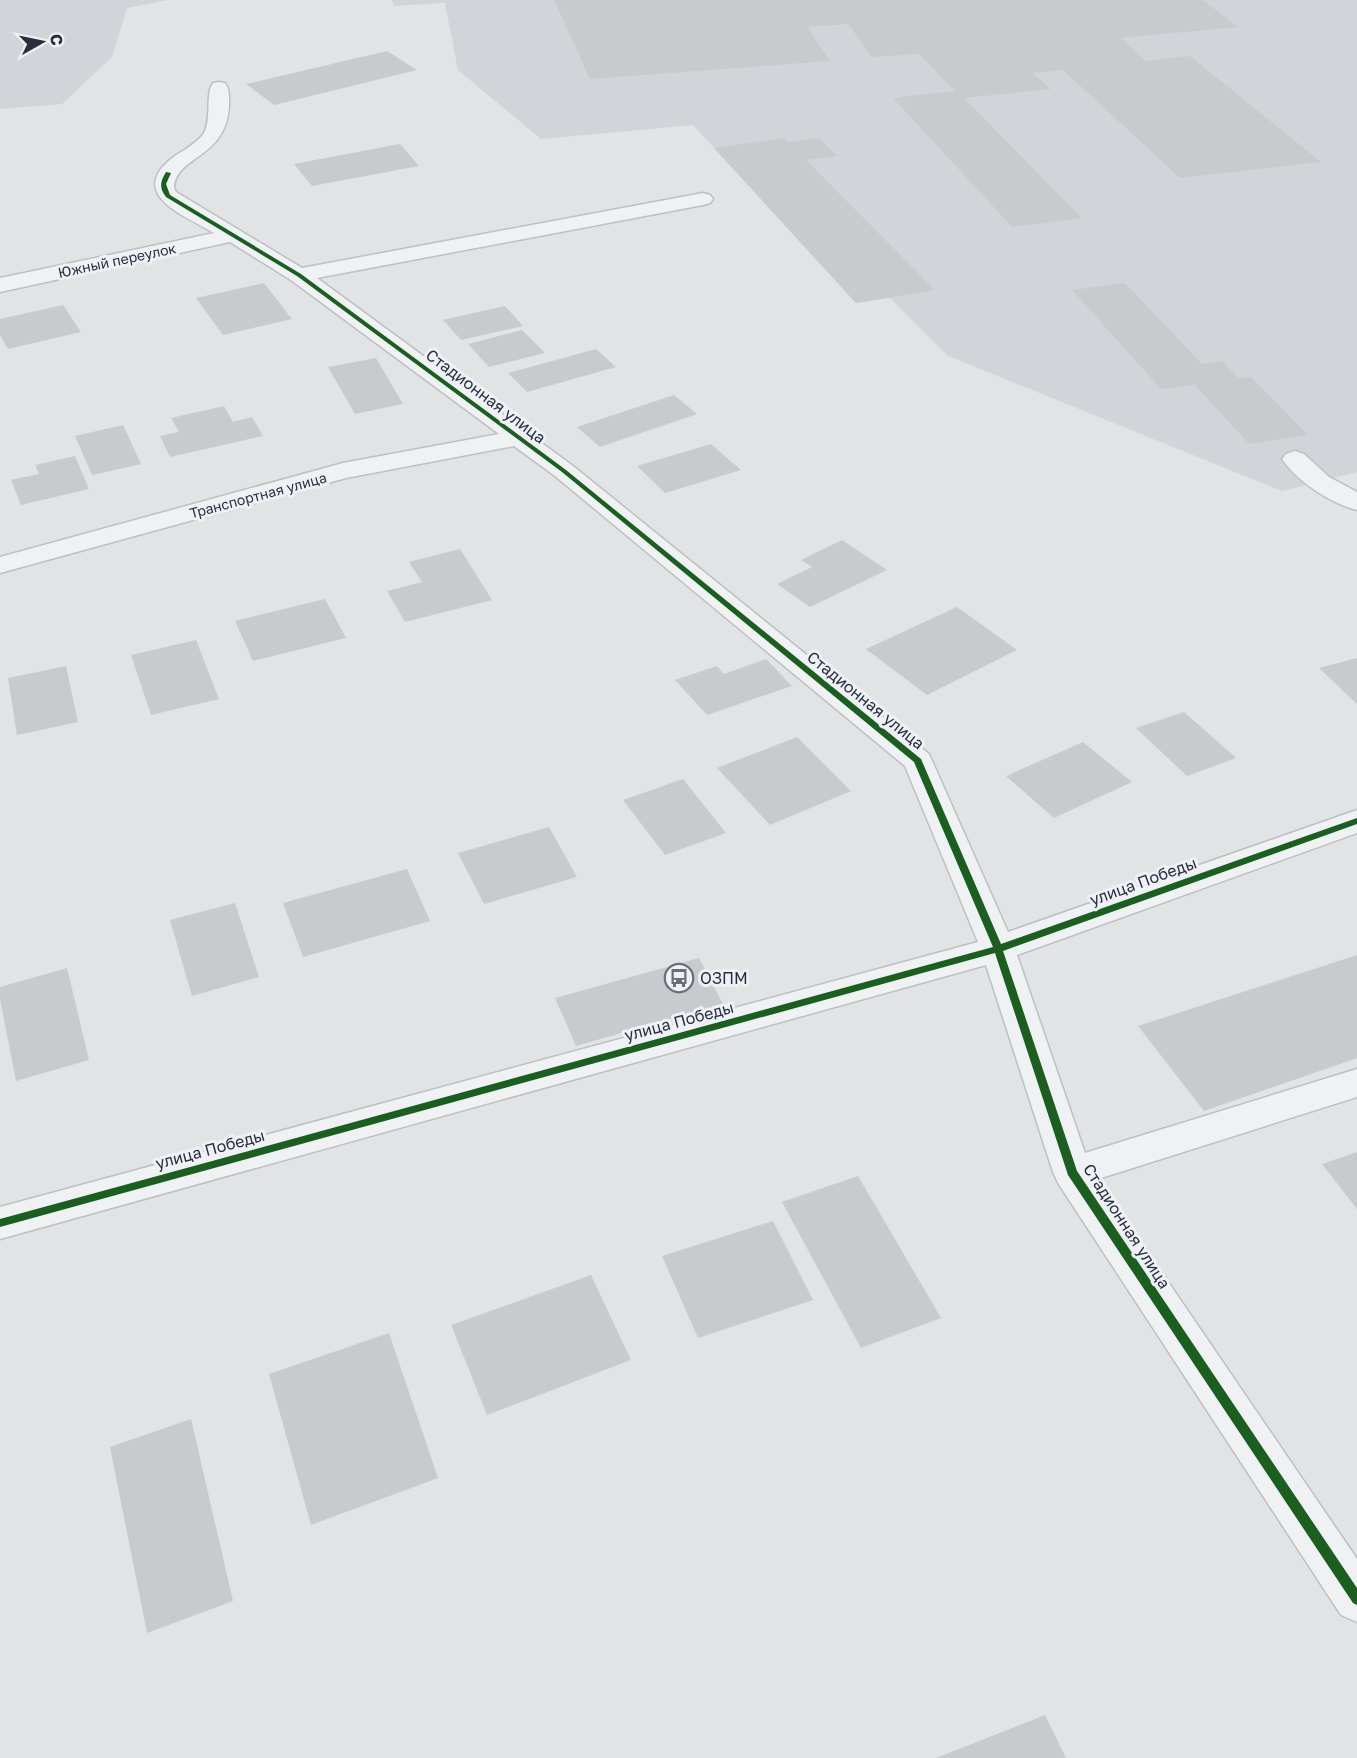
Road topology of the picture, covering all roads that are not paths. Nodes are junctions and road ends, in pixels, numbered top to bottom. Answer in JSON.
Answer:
{"nodes":[{"id":1,"x":219,"y":87,"type":"dead end"},
{"id":2,"x":703,"y":199,"type":"dead end"},
{"id":3,"x":233,"y":235,"type":"junction"},
{"id":4,"x":299,"y":275,"type":"junction"},
{"id":5,"x":0,"y":285,"type":"edge"},
{"id":6,"x":518,"y":438,"type":"junction"},
{"id":7,"x":1295,"y":459,"type":"dead end"},
{"id":8,"x":1357,"y":502,"type":"edge"},
{"id":9,"x":0,"y":565,"type":"edge"},
{"id":10,"x":1357,"y":821,"type":"edge"},
{"id":11,"x":998,"y":949,"type":"junction"},
{"id":12,"x":1357,"y":1083,"type":"edge"},
{"id":13,"x":1072,"y":1172,"type":"junction"},
{"id":14,"x":0,"y":1223,"type":"edge"},
{"id":15,"x":1357,"y":1599,"type":"edge"}],
"edges":[{"from":1,"to":3,"type":"street","name":"Стадионная улица"},
{"from":2,"to":4,"type":"street"},
{"from":3,"to":4,"type":"street","name":"Стадионная улица"},
{"from":3,"to":5,"type":"street","name":"Южный переулок"},
{"from":4,"to":6,"type":"street","name":"Стадионная улица"},
{"from":6,"to":9,"type":"street","name":"Транспортная улица"},
{"from":6,"to":11,"type":"street","name":"Стадионная улица"},
{"from":7,"to":8,"type":"street"},
{"from":10,"to":11,"type":"street","name":"улица Победы"},
{"from":11,"to":13,"type":"street","name":"Стадионная улица"},
{"from":11,"to":14,"type":"street","name":"улица Победы"},
{"from":12,"to":13,"type":"street"},
{"from":13,"to":15,"type":"street","name":"Стадионная улица"}]}
